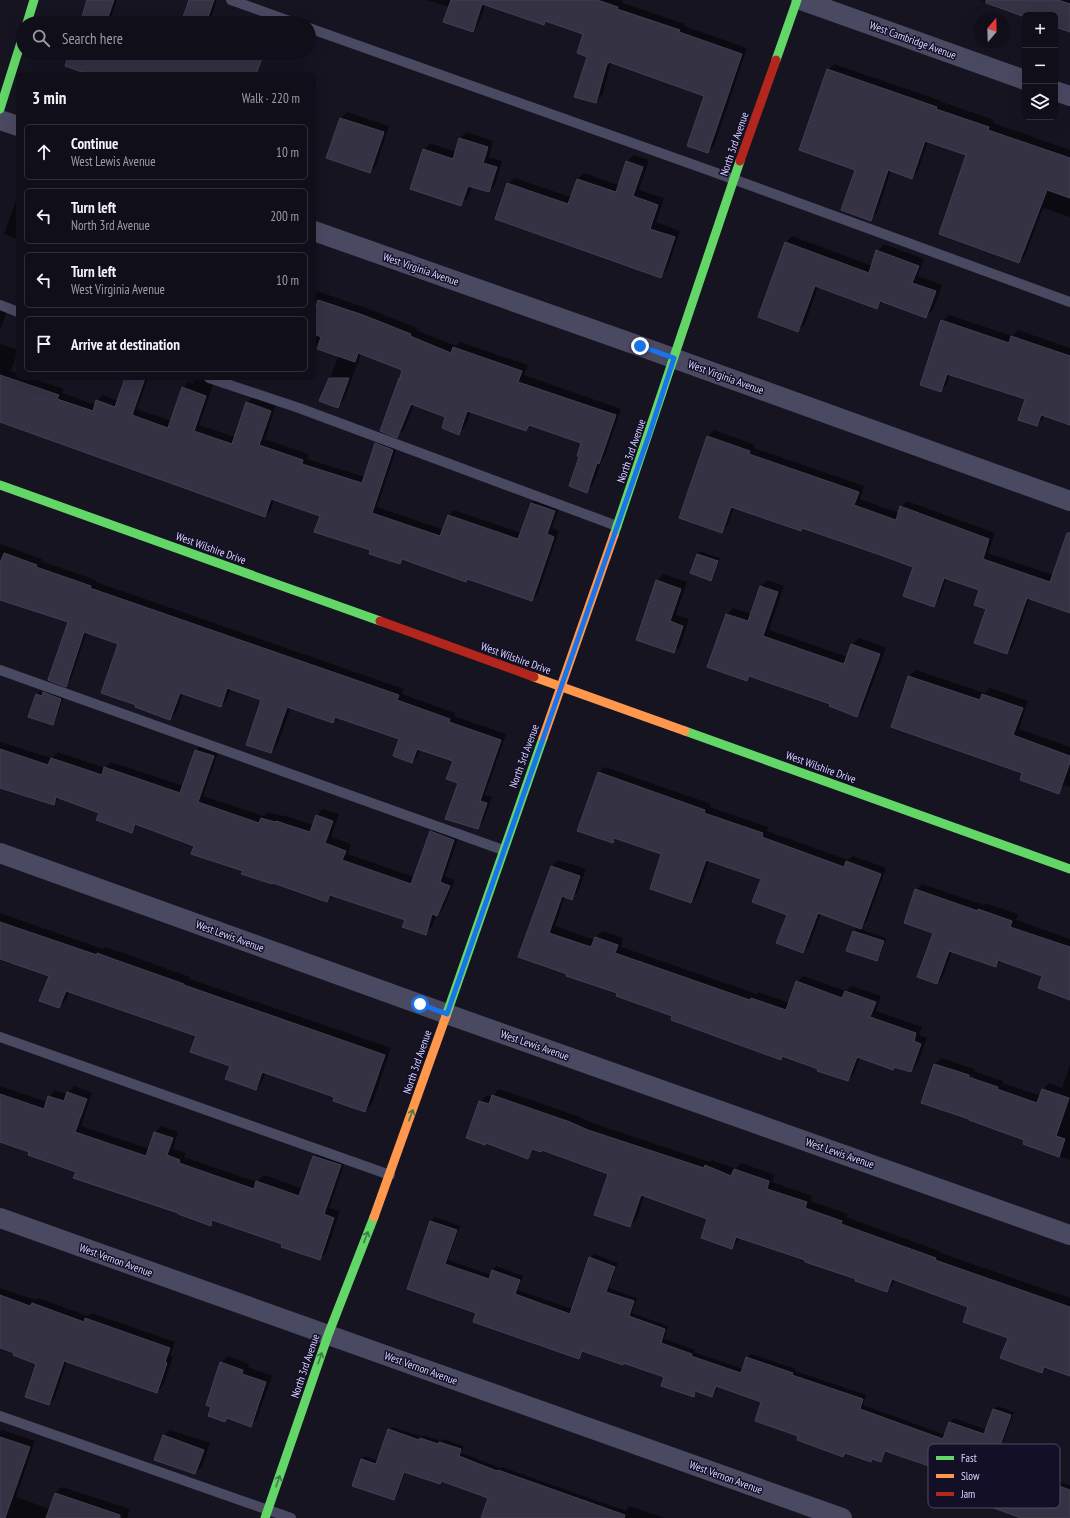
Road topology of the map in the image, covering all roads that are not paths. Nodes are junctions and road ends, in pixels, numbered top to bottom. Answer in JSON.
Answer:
{"nodes":[{"id":1,"x":34,"y":0,"type":"edge"},
{"id":2,"x":231,"y":0,"type":"edge"},
{"id":3,"x":796,"y":0,"type":"edge"},
{"id":4,"x":801,"y":0,"type":"edge"},
{"id":5,"x":29,"y":16,"type":"edge"},
{"id":6,"x":276,"y":16,"type":"edge"},
{"id":7,"x":316,"y":30,"type":"edge"},
{"id":8,"x":16,"y":58,"type":"edge"},
{"id":9,"x":1022,"y":79,"type":"edge"},
{"id":10,"x":1058,"y":92,"type":"edge"},
{"id":11,"x":1070,"y":96,"type":"edge"},
{"id":12,"x":0,"y":109,"type":"edge"},
{"id":13,"x":0,"y":120,"type":"edge"},
{"id":14,"x":16,"y":125,"type":"edge"},
{"id":15,"x":734,"y":179,"type":"junction"},
{"id":16,"x":316,"y":232,"type":"edge"},
{"id":17,"x":1070,"y":302,"type":"edge"},
{"id":18,"x":0,"y":305,"type":"edge"},
{"id":19,"x":16,"y":311,"type":"edge"},
{"id":20,"x":674,"y":358,"type":"junction"},
{"id":21,"x":215,"y":380,"type":"edge"},
{"id":22,"x":0,"y":485,"type":"edge"},
{"id":23,"x":1070,"y":501,"type":"edge"},
{"id":24,"x":617,"y":526,"type":"junction"},
{"id":25,"x":0,"y":670,"type":"edge"},
{"id":26,"x":561,"y":687,"type":"junction"},
{"id":27,"x":503,"y":850,"type":"junction"},
{"id":28,"x":0,"y":853,"type":"edge"},
{"id":29,"x":1070,"y":869,"type":"edge"},
{"id":30,"x":447,"y":1014,"type":"junction"},
{"id":31,"x":0,"y":1037,"type":"edge"},
{"id":32,"x":390,"y":1175,"type":"junction"},
{"id":33,"x":0,"y":1218,"type":"edge"},
{"id":34,"x":1070,"y":1235,"type":"edge"},
{"id":35,"x":328,"y":1335,"type":"junction"},
{"id":36,"x":0,"y":1416,"type":"edge"},
{"id":37,"x":267,"y":1514,"type":"edge"},
{"id":38,"x":291,"y":1518,"type":"edge"},
{"id":39,"x":842,"y":1518,"type":"edge"}],
"edges":[{"from":1,"to":5,"type":"street"},
{"from":2,"to":6,"type":"lane"},
{"from":3,"to":15,"type":"street","name":"North 3rd Avenue"},
{"from":4,"to":9,"type":"street","name":"West Cambridge Avenue"},
{"from":7,"to":15,"type":"lane"},
{"from":8,"to":12,"type":"street"},
{"from":10,"to":11,"type":"street"},
{"from":13,"to":14,"type":"street"},
{"from":15,"to":17,"type":"lane"},
{"from":15,"to":20,"type":"street","name":"North 3rd Avenue"},
{"from":16,"to":20,"type":"street","name":"West Virginia Avenue"},
{"from":18,"to":19,"type":"lane"},
{"from":20,"to":23,"type":"street","name":"West Virginia Avenue"},
{"from":20,"to":24,"type":"street","name":"North 3rd Avenue"},
{"from":21,"to":24,"type":"lane"},
{"from":22,"to":26,"type":"street","name":"West Wilshire Drive"},
{"from":24,"to":26,"type":"street","name":"North 3rd Avenue"},
{"from":25,"to":27,"type":"lane"},
{"from":26,"to":27,"type":"street","name":"North 3rd Avenue"},
{"from":26,"to":29,"type":"street","name":"West Wilshire Drive"},
{"from":27,"to":30,"type":"street","name":"North 3rd Avenue"},
{"from":28,"to":30,"type":"street","name":"West Lewis Avenue"},
{"from":32,"to":30,"type":"street","name":"North 3rd Avenue","one_way":true},
{"from":30,"to":34,"type":"street","name":"West Lewis Avenue"},
{"from":31,"to":32,"type":"lane"},
{"from":35,"to":32,"type":"street","name":"North 3rd Avenue","one_way":true},
{"from":33,"to":35,"type":"street","name":"West Vernon Avenue"},
{"from":37,"to":35,"type":"street","name":"North 3rd Avenue","one_way":true},
{"from":35,"to":39,"type":"street","name":"West Vernon Avenue"},
{"from":36,"to":37,"type":"lane"},
{"from":37,"to":38,"type":"lane"}]}
